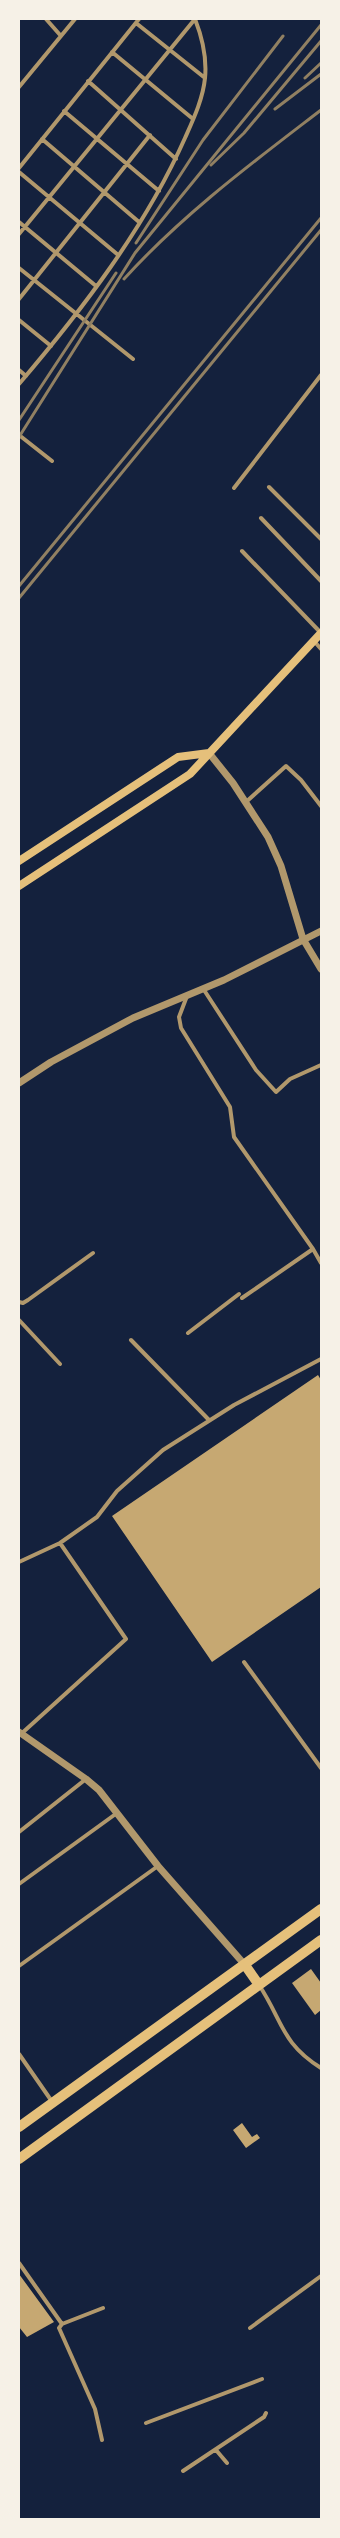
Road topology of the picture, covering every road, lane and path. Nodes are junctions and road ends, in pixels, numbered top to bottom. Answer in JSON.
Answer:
{"nodes":[{"id":1,"x":46,"y":19,"type":"edge"},
{"id":2,"x":75,"y":19,"type":"edge"},
{"id":3,"x":139,"y":19,"type":"edge"},
{"id":4,"x":195,"y":19,"type":"edge"},
{"id":5,"x":136,"y":23,"type":"junction"},
{"id":6,"x":61,"y":36,"type":"junction"},
{"id":7,"x":170,"y":50,"type":"junction"},
{"id":8,"x":112,"y":52,"type":"junction"},
{"id":9,"x":206,"y":78,"type":"junction"},
{"id":10,"x":145,"y":80,"type":"junction"},
{"id":11,"x":88,"y":82,"type":"junction"},
{"id":12,"x":19,"y":87,"type":"edge"},
{"id":13,"x":121,"y":110,"type":"junction"},
{"id":14,"x":64,"y":111,"type":"junction"},
{"id":15,"x":193,"y":120,"type":"junction"},
{"id":16,"x":150,"y":135,"type":"junction"},
{"id":17,"x":42,"y":139,"type":"junction"},
{"id":18,"x":97,"y":139,"type":"junction"},
{"id":19,"x":176,"y":158,"type":"junction"},
{"id":20,"x":127,"y":164,"type":"junction"},
{"id":21,"x":75,"y":166,"type":"junction"},
{"id":22,"x":19,"y":168,"type":"edge"},
{"id":23,"x":19,"y":172,"type":"edge"},
{"id":24,"x":159,"y":191,"type":"junction"},
{"id":25,"x":104,"y":192,"type":"junction"},
{"id":26,"x":49,"y":197,"type":"junction"},
{"id":27,"x":19,"y":222,"type":"edge"},
{"id":28,"x":80,"y":222,"type":"junction"},
{"id":29,"x":139,"y":222,"type":"junction"},
{"id":30,"x":25,"y":227,"type":"junction"},
{"id":31,"x":19,"y":234,"type":"edge"},
{"id":32,"x":56,"y":252,"type":"junction"},
{"id":33,"x":117,"y":254,"type":"junction"},
{"id":34,"x":19,"y":268,"type":"edge"},
{"id":35,"x":34,"y":281,"type":"junction"},
{"id":36,"x":96,"y":286,"type":"junction"},
{"id":37,"x":19,"y":299,"type":"edge"},
{"id":38,"x":75,"y":315,"type":"junction"},
{"id":39,"x":19,"y":320,"type":"edge"},
{"id":40,"x":51,"y":346,"type":"junction"},
{"id":41,"x":133,"y":359,"type":"dead end"},
{"id":42,"x":19,"y":370,"type":"edge"},
{"id":43,"x":321,"y":375,"type":"edge"},
{"id":44,"x":26,"y":376,"type":"junction"},
{"id":45,"x":19,"y":384,"type":"edge"},
{"id":46,"x":19,"y":435,"type":"edge"},
{"id":47,"x":52,"y":461,"type":"dead end"},
{"id":48,"x":269,"y":487,"type":"dead end"},
{"id":49,"x":234,"y":488,"type":"dead end"},
{"id":50,"x":261,"y":518,"type":"dead end"},
{"id":51,"x":321,"y":540,"type":"edge"},
{"id":52,"x":242,"y":551,"type":"dead end"},
{"id":53,"x":321,"y":581,"type":"edge"},
{"id":54,"x":321,"y":633,"type":"edge"},
{"id":55,"x":314,"y":641,"type":"junction"},
{"id":56,"x":321,"y":649,"type":"edge"},
{"id":57,"x":209,"y":753,"type":"junction"},
{"id":58,"x":246,"y":802,"type":"junction"},
{"id":59,"x":321,"y":806,"type":"edge"},
{"id":60,"x":19,"y":861,"type":"edge"},
{"id":61,"x":19,"y":886,"type":"edge"},
{"id":62,"x":321,"y":931,"type":"edge"},
{"id":63,"x":303,"y":939,"type":"junction"},
{"id":64,"x":321,"y":969,"type":"edge"},
{"id":65,"x":204,"y":990,"type":"junction"},
{"id":66,"x":188,"y":994,"type":"junction"},
{"id":67,"x":321,"y":1065,"type":"edge"},
{"id":68,"x":19,"y":1084,"type":"edge"},
{"id":69,"x":313,"y":1249,"type":"junction"},
{"id":70,"x":93,"y":1253,"type":"dead end"},
{"id":71,"x":321,"y":1263,"type":"edge"},
{"id":72,"x":20,"y":1304,"type":"edge"},
{"id":73,"x":19,"y":1320,"type":"edge"},
{"id":74,"x":188,"y":1333,"type":"dead end"},
{"id":75,"x":131,"y":1340,"type":"dead end"},
{"id":76,"x":321,"y":1359,"type":"edge"},
{"id":77,"x":60,"y":1364,"type":"dead end"},
{"id":78,"x":209,"y":1420,"type":"junction"},
{"id":79,"x":60,"y":1543,"type":"junction"},
{"id":80,"x":19,"y":1562,"type":"edge"},
{"id":81,"x":244,"y":1662,"type":"dead end"},
{"id":82,"x":20,"y":1734,"type":"edge"},
{"id":83,"x":321,"y":1768,"type":"edge"},
{"id":84,"x":86,"y":1778,"type":"junction"},
{"id":85,"x":117,"y":1813,"type":"junction"},
{"id":86,"x":19,"y":1832,"type":"edge"},
{"id":87,"x":158,"y":1866,"type":"junction"},
{"id":88,"x":19,"y":1884,"type":"edge"},
{"id":89,"x":321,"y":1909,"type":"edge"},
{"id":90,"x":321,"y":1940,"type":"edge"},
{"id":91,"x":245,"y":1965,"type":"junction"},
{"id":92,"x":19,"y":1966,"type":"edge"},
{"id":93,"x":259,"y":1985,"type":"junction"},
{"id":94,"x":19,"y":2054,"type":"edge"},
{"id":95,"x":321,"y":2068,"type":"edge"},
{"id":96,"x":53,"y":2103,"type":"junction"},
{"id":97,"x":19,"y":2127,"type":"edge"},
{"id":98,"x":19,"y":2159,"type":"edge"},
{"id":99,"x":19,"y":2263,"type":"edge"},
{"id":100,"x":321,"y":2276,"type":"edge"},
{"id":101,"x":103,"y":2308,"type":"dead end"},
{"id":102,"x":62,"y":2324,"type":"junction"},
{"id":103,"x":250,"y":2328,"type":"dead end"},
{"id":104,"x":262,"y":2379,"type":"dead end"},
{"id":105,"x":266,"y":2413,"type":"dead end"},
{"id":106,"x":146,"y":2423,"type":"dead end"},
{"id":107,"x":102,"y":2440,"type":"dead end"},
{"id":108,"x":216,"y":2450,"type":"junction"},
{"id":109,"x":227,"y":2463,"type":"dead end"},
{"id":110,"x":183,"y":2471,"type":"dead end"}],
"edges":[{"from":1,"to":6,"type":"street"},
{"from":2,"to":6,"type":"street"},
{"from":3,"to":5,"type":"street"},
{"from":4,"to":7,"type":"street"},
{"from":4,"to":9,"type":"street"},
{"from":5,"to":7,"type":"street"},
{"from":5,"to":8,"type":"street"},
{"from":6,"to":12,"type":"street"},
{"from":7,"to":9,"type":"street"},
{"from":7,"to":10,"type":"street"},
{"from":8,"to":10,"type":"street"},
{"from":8,"to":11,"type":"street"},
{"from":9,"to":15,"type":"street"},
{"from":10,"to":13,"type":"street"},
{"from":10,"to":15,"type":"street"},
{"from":11,"to":13,"type":"street"},
{"from":11,"to":14,"type":"street"},
{"from":13,"to":16,"type":"street"},
{"from":13,"to":18,"type":"street"},
{"from":14,"to":17,"type":"street"},
{"from":14,"to":18,"type":"street"},
{"from":15,"to":19,"type":"street"},
{"from":16,"to":19,"type":"street"},
{"from":16,"to":20,"type":"street"},
{"from":17,"to":21,"type":"street"},
{"from":17,"to":22,"type":"street"},
{"from":18,"to":20,"type":"street"},
{"from":18,"to":21,"type":"street"},
{"from":19,"to":24,"type":"street"},
{"from":20,"to":24,"type":"street"},
{"from":20,"to":25,"type":"street"},
{"from":21,"to":25,"type":"street"},
{"from":21,"to":26,"type":"street"},
{"from":23,"to":26,"type":"street"},
{"from":24,"to":29,"type":"street"},
{"from":25,"to":28,"type":"street"},
{"from":25,"to":29,"type":"street"},
{"from":26,"to":28,"type":"street"},
{"from":26,"to":30,"type":"street"},
{"from":27,"to":30,"type":"street"},
{"from":28,"to":32,"type":"street"},
{"from":28,"to":33,"type":"street"},
{"from":29,"to":33,"type":"street"},
{"from":30,"to":31,"type":"street"},
{"from":30,"to":32,"type":"street"},
{"from":32,"to":35,"type":"street"},
{"from":32,"to":36,"type":"street"},
{"from":33,"to":36,"type":"street"},
{"from":34,"to":35,"type":"street"},
{"from":35,"to":37,"type":"street"},
{"from":35,"to":38,"type":"street"},
{"from":36,"to":38,"type":"street"},
{"from":38,"to":40,"type":"street"},
{"from":38,"to":41,"type":"street"},
{"from":39,"to":40,"type":"street"},
{"from":40,"to":44,"type":"street"},
{"from":42,"to":44,"type":"street"},
{"from":43,"to":49,"type":"street"},
{"from":44,"to":45,"type":"street"},
{"from":46,"to":47,"type":"street"},
{"from":48,"to":51,"type":"street"},
{"from":50,"to":53,"type":"street"},
{"from":52,"to":54,"type":"street"},
{"from":54,"to":55,"type":"main road"},
{"from":55,"to":56,"type":"street"},
{"from":55,"to":57,"type":"main road"},
{"from":57,"to":58,"type":"street"},
{"from":57,"to":60,"type":"main road"},
{"from":57,"to":61,"type":"main road"},
{"from":58,"to":59,"type":"street"},
{"from":58,"to":63,"type":"street"},
{"from":62,"to":63,"type":"street"},
{"from":63,"to":64,"type":"street"},
{"from":63,"to":65,"type":"street"},
{"from":65,"to":66,"type":"street"},
{"from":65,"to":67,"type":"street"},
{"from":66,"to":68,"type":"street"},
{"from":66,"to":69,"type":"street"},
{"from":69,"to":71,"type":"street"},
{"from":69,"to":74,"type":"street"},
{"from":70,"to":72,"type":"street"},
{"from":73,"to":77,"type":"street"},
{"from":75,"to":78,"type":"street"},
{"from":76,"to":78,"type":"street"},
{"from":78,"to":79,"type":"street"},
{"from":79,"to":80,"type":"street"},
{"from":79,"to":82,"type":"street"},
{"from":81,"to":83,"type":"street"},
{"from":82,"to":84,"type":"street"},
{"from":84,"to":85,"type":"street"},
{"from":84,"to":86,"type":"street"},
{"from":85,"to":87,"type":"street"},
{"from":85,"to":88,"type":"street"},
{"from":87,"to":91,"type":"street"},
{"from":87,"to":92,"type":"street"},
{"from":89,"to":91,"type":"highway"},
{"from":90,"to":93,"type":"highway"},
{"from":91,"to":93,"type":"highway"},
{"from":91,"to":96,"type":"highway"},
{"from":93,"to":95,"type":"street"},
{"from":93,"to":98,"type":"highway"},
{"from":94,"to":96,"type":"street"},
{"from":96,"to":97,"type":"highway"},
{"from":99,"to":102,"type":"street"},
{"from":100,"to":103,"type":"street"},
{"from":101,"to":102,"type":"street"},
{"from":102,"to":107,"type":"street"},
{"from":104,"to":106,"type":"street"},
{"from":105,"to":108,"type":"street"},
{"from":108,"to":109,"type":"street"},
{"from":108,"to":110,"type":"street"}]}
